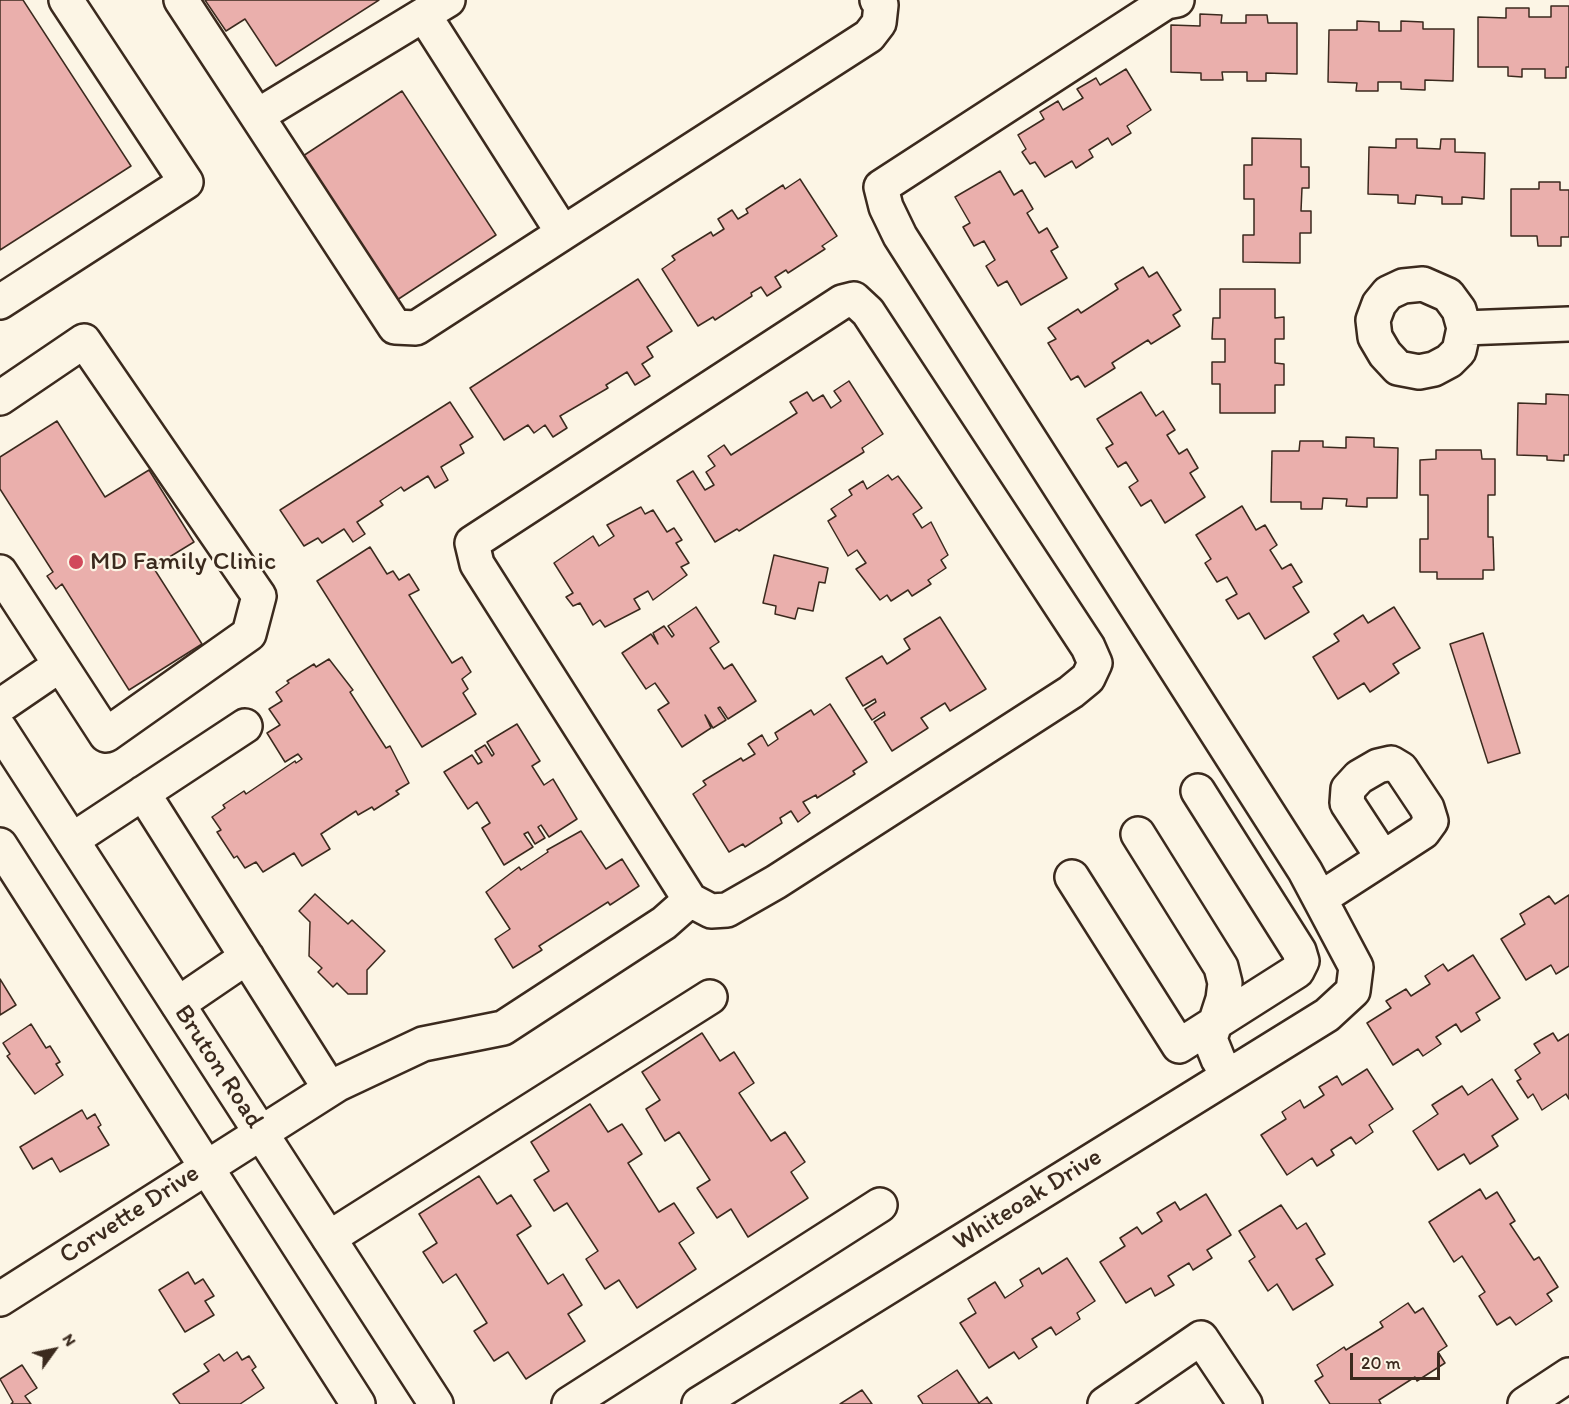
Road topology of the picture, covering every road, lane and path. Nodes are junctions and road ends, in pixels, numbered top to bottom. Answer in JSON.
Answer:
{"nodes":[{"id":1,"x":66,"y":0,"type":"edge"},
{"id":2,"x":182,"y":0,"type":"edge"},
{"id":3,"x":878,"y":0,"type":"edge"},
{"id":4,"x":1177,"y":0,"type":"edge"},
{"id":5,"x":436,"y":7,"type":"edge"},
{"id":6,"x":257,"y":116,"type":"junction"},
{"id":7,"x":563,"y":233,"type":"junction"},
{"id":8,"x":0,"y":302,"type":"edge"},
{"id":9,"x":1569,"y":324,"type":"edge"},
{"id":10,"x":1464,"y":328,"type":"dead end"},
{"id":11,"x":0,"y":398,"type":"edge"},
{"id":12,"x":0,"y":572,"type":"edge"},
{"id":13,"x":60,"y":665,"type":"junction"},
{"id":14,"x":0,"y":706,"type":"edge"},
{"id":15,"x":245,"y":726,"type":"dead end"},
{"id":16,"x":0,"y":729,"type":"edge"},
{"id":17,"x":1198,"y":790,"type":"dead end"},
{"id":18,"x":143,"y":793,"type":"junction"},
{"id":19,"x":1138,"y":834,"type":"dead end"},
{"id":20,"x":72,"y":840,"type":"junction"},
{"id":21,"x":0,"y":845,"type":"edge"},
{"id":22,"x":1383,"y":858,"type":"dead end"},
{"id":23,"x":1072,"y":877,"type":"dead end"},
{"id":24,"x":1321,"y":898,"type":"junction"},
{"id":25,"x":690,"y":900,"type":"junction"},
{"id":26,"x":247,"y":957,"type":"junction"},
{"id":27,"x":710,"y":997,"type":"dead end"},
{"id":28,"x":178,"y":1004,"type":"junction"},
{"id":29,"x":1213,"y":1026,"type":"junction"},
{"id":30,"x":1228,"y":1076,"type":"junction"},
{"id":31,"x":330,"y":1089,"type":"junction"},
{"id":32,"x":260,"y":1132,"type":"junction"},
{"id":33,"x":206,"y":1166,"type":"junction"},
{"id":34,"x":880,"y":1205,"type":"dead end"},
{"id":35,"x":329,"y":1238,"type":"junction"},
{"id":36,"x":0,"y":1299,"type":"edge"},
{"id":37,"x":1569,"y":1375,"type":"edge"},
{"id":38,"x":358,"y":1404,"type":"edge"},
{"id":39,"x":436,"y":1404,"type":"edge"},
{"id":40,"x":569,"y":1404,"type":"edge"},
{"id":41,"x":699,"y":1404,"type":"edge"},
{"id":42,"x":1105,"y":1404,"type":"edge"},
{"id":43,"x":1245,"y":1404,"type":"edge"},
{"id":44,"x":1525,"y":1404,"type":"edge"}],
"edges":[{"from":1,"to":8,"type":"main road"},
{"from":2,"to":6,"type":"main road"},
{"from":3,"to":7,"type":"main road"},
{"from":4,"to":24,"type":"main road"},
{"from":5,"to":6,"type":"main road"},
{"from":5,"to":7,"type":"main road"},
{"from":6,"to":7,"type":"main road"},
{"from":9,"to":10,"type":"main road"},
{"from":11,"to":13,"type":"main road"},
{"from":12,"to":13,"type":"main road"},
{"from":13,"to":14,"type":"main road"},
{"from":15,"to":18,"type":"main road"},
{"from":16,"to":20,"type":"main road","name":"Bruton Road"},
{"from":17,"to":29,"type":"main road"},
{"from":18,"to":20,"type":"main road"},
{"from":18,"to":26,"type":"main road"},
{"from":19,"to":29,"type":"main road"},
{"from":20,"to":28,"type":"main road","name":"Bruton Road"},
{"from":21,"to":33,"type":"main road"},
{"from":22,"to":24,"type":"main road"},
{"from":23,"to":29,"type":"main road"},
{"from":24,"to":30,"type":"main road","name":"Whiteoak Drive"},
{"from":25,"to":25,"type":"main road"},
{"from":25,"to":31,"type":"main road","name":"Corvette Drive"},
{"from":26,"to":28,"type":"main road"},
{"from":26,"to":31,"type":"main road"},
{"from":27,"to":35,"type":"main road"},
{"from":28,"to":32,"type":"main road","name":"Bruton Road"},
{"from":29,"to":30,"type":"main road"},
{"from":30,"to":41,"type":"main road","name":"Whiteoak Drive"},
{"from":31,"to":32,"type":"main road","name":"Corvette Drive"},
{"from":32,"to":33,"type":"main road","name":"Corvette Drive"},
{"from":32,"to":35,"type":"main road","name":"Bruton Road"},
{"from":33,"to":36,"type":"main road","name":"Corvette Drive"},
{"from":33,"to":38,"type":"main road"},
{"from":34,"to":40,"type":"main road"},
{"from":35,"to":39,"type":"main road","name":"Bruton Road"},
{"from":37,"to":44,"type":"main road"},
{"from":42,"to":43,"type":"main road"}]}
